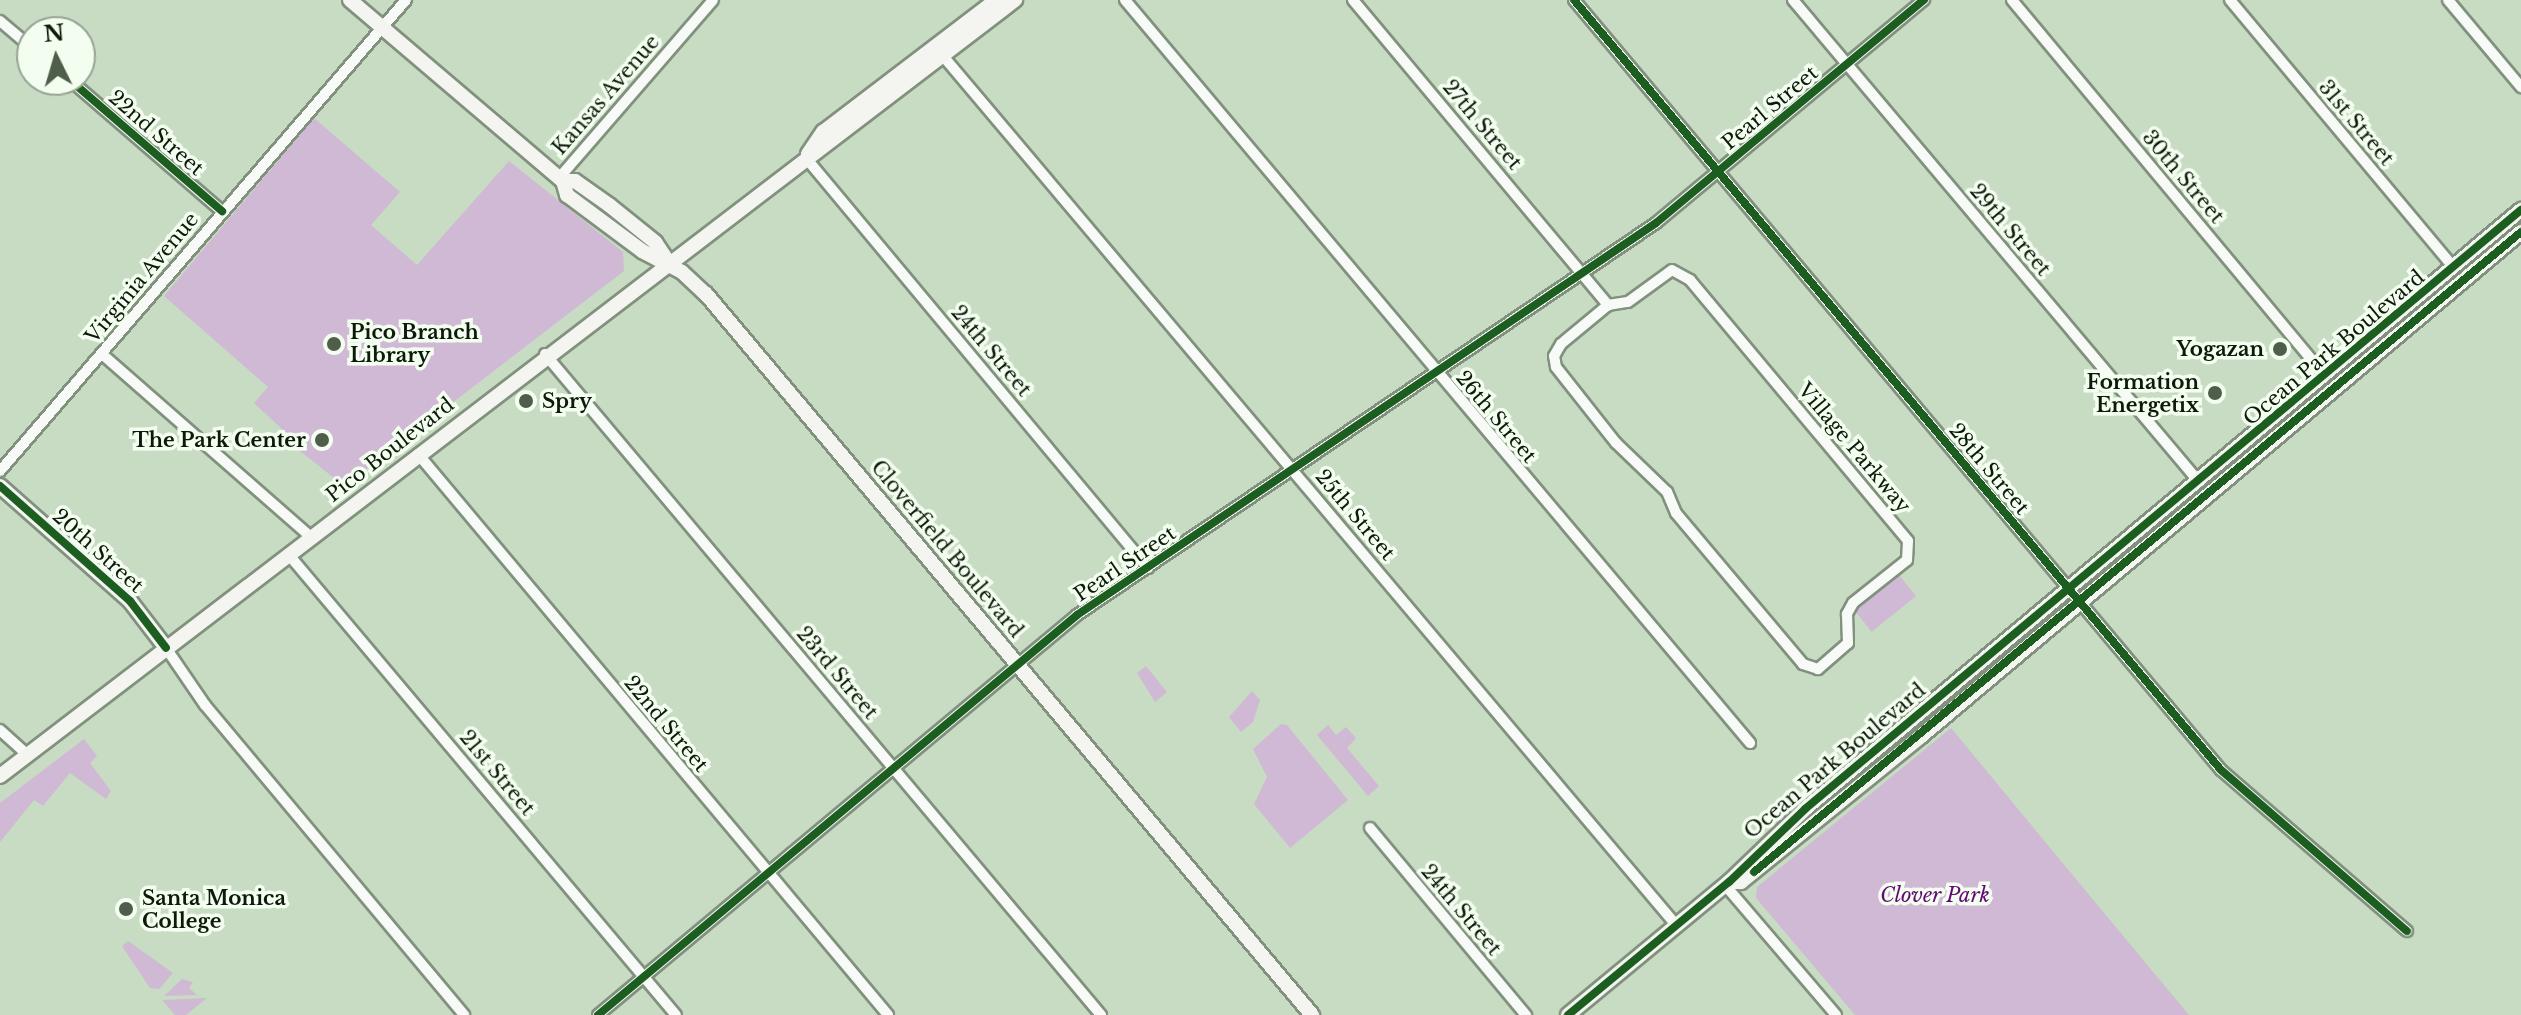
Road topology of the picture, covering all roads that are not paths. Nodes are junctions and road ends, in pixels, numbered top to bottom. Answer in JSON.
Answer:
{"nodes":[{"id":1,"x":350,"y":0,"type":"edge"},
{"id":2,"x":406,"y":0,"type":"edge"},
{"id":3,"x":713,"y":0,"type":"edge"},
{"id":4,"x":1125,"y":0,"type":"edge"},
{"id":5,"x":1353,"y":0,"type":"edge"},
{"id":6,"x":1574,"y":0,"type":"edge"},
{"id":7,"x":1793,"y":0,"type":"edge"},
{"id":8,"x":1924,"y":0,"type":"edge"},
{"id":9,"x":2012,"y":0,"type":"edge"},
{"id":10,"x":2230,"y":0,"type":"edge"},
{"id":11,"x":2448,"y":0,"type":"edge"},
{"id":12,"x":1003,"y":2,"type":"edge"},
{"id":13,"x":0,"y":21,"type":"edge"},
{"id":14,"x":382,"y":27,"type":"junction"},
{"id":15,"x":16,"y":34,"type":"edge"},
{"id":16,"x":936,"y":53,"type":"junction"},
{"id":17,"x":1847,"y":64,"type":"junction"},
{"id":18,"x":2521,"y":87,"type":"edge"},
{"id":19,"x":89,"y":96,"type":"edge"},
{"id":20,"x":806,"y":158,"type":"junction"},
{"id":21,"x":1718,"y":171,"type":"junction"},
{"id":22,"x":561,"y":179,"type":"junction"},
{"id":23,"x":222,"y":211,"type":"junction"},
{"id":24,"x":2520,"y":213,"type":"edge"},
{"id":25,"x":2521,"y":232,"type":"edge"},
{"id":26,"x":668,"y":262,"type":"junction"},
{"id":27,"x":2454,"y":268,"type":"junction"},
{"id":28,"x":1583,"y":273,"type":"junction"},
{"id":29,"x":1608,"y":305,"type":"junction"},
{"id":30,"x":102,"y":354,"type":"junction"},
{"id":31,"x":545,"y":354,"type":"junction"},
{"id":32,"x":1438,"y":372,"type":"junction"},
{"id":33,"x":2325,"y":376,"type":"junction"},
{"id":34,"x":418,"y":454,"type":"junction"},
{"id":35,"x":1294,"y":470,"type":"junction"},
{"id":36,"x":0,"y":471,"type":"edge"},
{"id":37,"x":2199,"y":482,"type":"junction"},
{"id":38,"x":0,"y":486,"type":"edge"},
{"id":39,"x":311,"y":537,"type":"junction"},
{"id":40,"x":289,"y":555,"type":"junction"},
{"id":41,"x":1148,"y":568,"type":"junction"},
{"id":42,"x":2076,"y":595,"type":"junction"},
{"id":43,"x":166,"y":648,"type":"junction"},
{"id":44,"x":1018,"y":665,"type":"junction"},
{"id":45,"x":0,"y":730,"type":"edge"},
{"id":46,"x":1750,"y":743,"type":"dead end"},
{"id":47,"x":27,"y":754,"type":"junction"},
{"id":48,"x":894,"y":769,"type":"junction"},
{"id":49,"x":0,"y":776,"type":"edge"},
{"id":50,"x":1370,"y":828,"type":"dead end"},
{"id":51,"x":769,"y":874,"type":"junction"},
{"id":52,"x":1727,"y":883,"type":"junction"},
{"id":53,"x":1676,"y":925,"type":"junction"},
{"id":54,"x":2407,"y":931,"type":"dead end"},
{"id":55,"x":644,"y":976,"type":"junction"},
{"id":56,"x":464,"y":1015,"type":"edge"},
{"id":57,"x":598,"y":1015,"type":"edge"},
{"id":58,"x":676,"y":1015,"type":"edge"},
{"id":59,"x":888,"y":1015,"type":"edge"},
{"id":60,"x":1101,"y":1015,"type":"edge"},
{"id":61,"x":1312,"y":1015,"type":"edge"},
{"id":62,"x":1526,"y":1015,"type":"edge"},
{"id":63,"x":1568,"y":1015,"type":"edge"},
{"id":64,"x":1835,"y":1015,"type":"edge"}],
"edges":[{"from":1,"to":14,"type":"street","name":"Cloverfield Boulevard"},
{"from":2,"to":14,"type":"street","name":"Virginia Avenue"},
{"from":3,"to":22,"type":"street","name":"Kansas Avenue"},
{"from":4,"to":32,"type":"street","name":"26th Street"},
{"from":5,"to":28,"type":"street","name":"27th Street"},
{"from":6,"to":21,"type":"street","name":"28th Street"},
{"from":7,"to":17,"type":"street","name":"29th Street"},
{"from":8,"to":17,"type":"street","name":"Pearl Street"},
{"from":9,"to":33,"type":"street","name":"30th Street"},
{"from":10,"to":27,"type":"street","name":"31st Street"},
{"from":11,"to":18,"type":"street"},
{"from":12,"to":16,"type":"street","name":"Pico Boulevard"},
{"from":13,"to":15,"type":"street"},
{"from":14,"to":22,"type":"street","name":"Cloverfield Boulevard"},
{"from":14,"to":23,"type":"street","name":"Virginia Avenue"},
{"from":16,"to":20,"type":"street","name":"Pico Boulevard"},
{"from":16,"to":35,"type":"street","name":"25th Street"},
{"from":17,"to":21,"type":"street","name":"Pearl Street"},
{"from":17,"to":37,"type":"street","name":"29th Street"},
{"from":19,"to":23,"type":"street","name":"22nd Street"},
{"from":20,"to":26,"type":"street","name":"Pico Boulevard"},
{"from":20,"to":41,"type":"street","name":"24th Street"},
{"from":21,"to":28,"type":"street","name":"Pearl Street"},
{"from":21,"to":42,"type":"street","name":"28th Street"},
{"from":22,"to":26,"type":"street","name":"Cloverfield Boulevard"},
{"from":23,"to":30,"type":"street","name":"Virginia Avenue"},
{"from":24,"to":27,"type":"street","name":"Ocean Park Boulevard"},
{"from":25,"to":42,"type":"street","name":"Ocean Park Boulevard"},
{"from":26,"to":31,"type":"street","name":"Pico Boulevard"},
{"from":26,"to":44,"type":"street","name":"Cloverfield Boulevard"},
{"from":27,"to":33,"type":"street","name":"Ocean Park Boulevard"},
{"from":28,"to":29,"type":"street","name":"27th Street"},
{"from":28,"to":32,"type":"street","name":"Pearl Street"},
{"from":29,"to":29,"type":"street","name":"Village Parkway"},
{"from":30,"to":36,"type":"street","name":"Virginia Avenue"},
{"from":30,"to":39,"type":"street"},
{"from":31,"to":34,"type":"street","name":"Pico Boulevard"},
{"from":31,"to":48,"type":"street","name":"23rd Street"},
{"from":32,"to":35,"type":"street","name":"Pearl Street"},
{"from":32,"to":46,"type":"street","name":"26th Street"},
{"from":33,"to":37,"type":"street","name":"Ocean Park Boulevard"},
{"from":34,"to":39,"type":"street","name":"Pico Boulevard"},
{"from":34,"to":51,"type":"street","name":"22nd Street"},
{"from":35,"to":41,"type":"street","name":"Pearl Street"},
{"from":35,"to":53,"type":"street","name":"25th Street"},
{"from":37,"to":42,"type":"street","name":"Ocean Park Boulevard"},
{"from":38,"to":43,"type":"street","name":"20th Street"},
{"from":39,"to":40,"type":"street","name":"Pico Boulevard"},
{"from":40,"to":43,"type":"street","name":"Pico Boulevard"},
{"from":40,"to":55,"type":"street","name":"21st Street"},
{"from":41,"to":44,"type":"street","name":"Pearl Street"},
{"from":42,"to":52,"type":"street","name":"Ocean Park Boulevard"},
{"from":42,"to":54,"type":"street","name":"28th Street"},
{"from":43,"to":47,"type":"street","name":"Pico Boulevard"},
{"from":43,"to":56,"type":"street","name":"20th Street"},
{"from":44,"to":48,"type":"street","name":"Pearl Street"},
{"from":44,"to":61,"type":"street","name":"Cloverfield Boulevard"},
{"from":45,"to":47,"type":"street"},
{"from":47,"to":49,"type":"street","name":"Pico Boulevard"},
{"from":48,"to":51,"type":"street","name":"Pearl Street"},
{"from":48,"to":60,"type":"street","name":"23rd Street"},
{"from":50,"to":62,"type":"street","name":"24th Street"},
{"from":51,"to":55,"type":"street","name":"Pearl Street"},
{"from":51,"to":59,"type":"street","name":"22nd Street"},
{"from":52,"to":53,"type":"street","name":"Ocean Park Boulevard"},
{"from":52,"to":64,"type":"street"},
{"from":53,"to":63,"type":"street","name":"Ocean Park Boulevard"},
{"from":55,"to":57,"type":"street","name":"Pearl Street"},
{"from":55,"to":58,"type":"street","name":"21st Street"}]}
